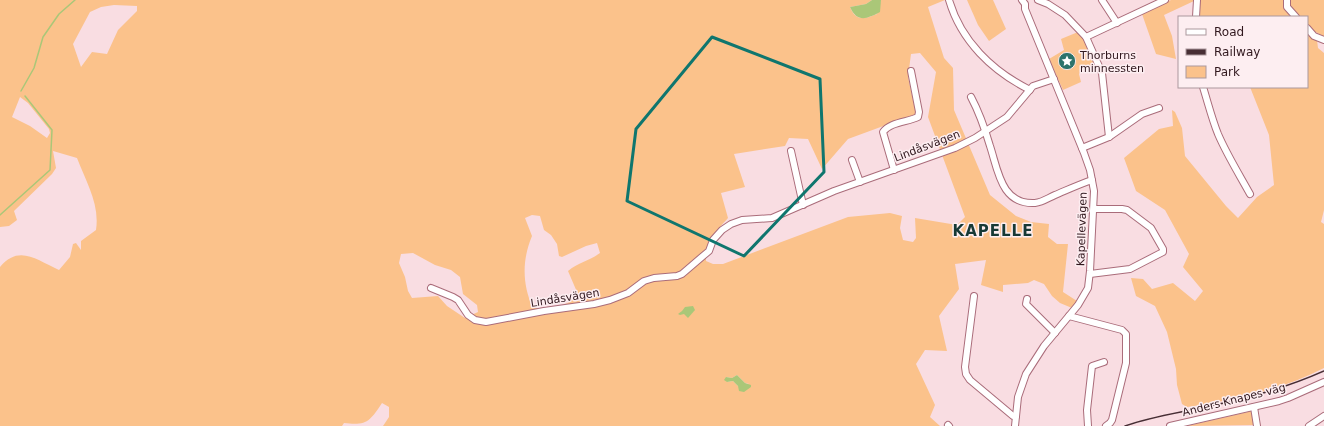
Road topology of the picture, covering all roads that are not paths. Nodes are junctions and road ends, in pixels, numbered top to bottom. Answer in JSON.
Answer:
{"nodes":[{"id":1,"x":949,"y":0,"type":"edge"},
{"id":2,"x":1031,"y":0,"type":"edge"},
{"id":3,"x":1038,"y":0,"type":"edge"},
{"id":4,"x":1102,"y":0,"type":"edge"},
{"id":5,"x":1165,"y":0,"type":"edge"},
{"id":6,"x":1197,"y":0,"type":"edge"},
{"id":7,"x":1287,"y":0,"type":"edge"},
{"id":8,"x":1024,"y":2,"type":"edge"},
{"id":9,"x":1196,"y":16,"type":"edge"},
{"id":10,"x":1295,"y":16,"type":"edge"},
{"id":11,"x":1116,"y":23,"type":"junction"},
{"id":12,"x":1308,"y":29,"type":"edge"},
{"id":13,"x":1086,"y":37,"type":"junction"},
{"id":14,"x":1324,"y":40,"type":"edge"},
{"id":15,"x":911,"y":71,"type":"dead end"},
{"id":16,"x":1054,"y":78,"type":"junction"},
{"id":17,"x":1203,"y":88,"type":"edge"},
{"id":18,"x":1030,"y":90,"type":"junction"},
{"id":19,"x":971,"y":97,"type":"dead end"},
{"id":20,"x":1159,"y":108,"type":"dead end"},
{"id":21,"x":985,"y":132,"type":"junction"},
{"id":22,"x":1108,"y":137,"type":"junction"},
{"id":23,"x":1082,"y":148,"type":"junction"},
{"id":24,"x":791,"y":151,"type":"dead end"},
{"id":25,"x":852,"y":160,"type":"dead end"},
{"id":26,"x":894,"y":170,"type":"junction"},
{"id":27,"x":1092,"y":180,"type":"junction"},
{"id":28,"x":860,"y":182,"type":"junction"},
{"id":29,"x":1250,"y":194,"type":"dead end"},
{"id":30,"x":803,"y":205,"type":"junction"},
{"id":31,"x":1094,"y":209,"type":"junction"},
{"id":32,"x":1090,"y":274,"type":"junction"},
{"id":33,"x":431,"y":288,"type":"dead end"},
{"id":34,"x":974,"y":296,"type":"dead end"},
{"id":35,"x":1027,"y":299,"type":"dead end"},
{"id":36,"x":1069,"y":316,"type":"junction"},
{"id":37,"x":1055,"y":333,"type":"junction"},
{"id":38,"x":1104,"y":362,"type":"dead end"},
{"id":39,"x":1324,"y":382,"type":"edge"},
{"id":40,"x":1254,"y":407,"type":"junction"},
{"id":41,"x":1016,"y":416,"type":"junction"},
{"id":42,"x":1324,"y":416,"type":"edge"},
{"id":43,"x":1015,"y":426,"type":"edge"},
{"id":44,"x":1088,"y":426,"type":"edge"},
{"id":45,"x":1106,"y":426,"type":"edge"},
{"id":46,"x":1170,"y":426,"type":"edge"},
{"id":47,"x":1257,"y":426,"type":"edge"},
{"id":48,"x":1309,"y":426,"type":"edge"}],
"edges":[{"from":1,"to":18,"type":"street"},
{"from":2,"to":8,"type":"street"},
{"from":3,"to":13,"type":"street"},
{"from":4,"to":11,"type":"street"},
{"from":5,"to":11,"type":"street"},
{"from":6,"to":9,"type":"street"},
{"from":7,"to":10,"type":"street"},
{"from":8,"to":16,"type":"street","name":"Kapellevägen"},
{"from":11,"to":13,"type":"street"},
{"from":12,"to":14,"type":"street"},
{"from":13,"to":22,"type":"street"},
{"from":15,"to":26,"type":"street"},
{"from":16,"to":18,"type":"street","name":"Lindåsvägen"},
{"from":16,"to":23,"type":"street","name":"Kapellevägen"},
{"from":17,"to":29,"type":"street"},
{"from":18,"to":21,"type":"street","name":"Lindåsvägen"},
{"from":19,"to":21,"type":"street"},
{"from":20,"to":22,"type":"street"},
{"from":21,"to":26,"type":"street","name":"Lindåsvägen"},
{"from":21,"to":27,"type":"street"},
{"from":22,"to":23,"type":"street"},
{"from":23,"to":27,"type":"street","name":"Kapellevägen"},
{"from":24,"to":30,"type":"street"},
{"from":25,"to":28,"type":"street"},
{"from":26,"to":28,"type":"street","name":"Lindåsvägen"},
{"from":27,"to":31,"type":"street","name":"Kapellevägen"},
{"from":28,"to":30,"type":"street","name":"Lindåsvägen"},
{"from":30,"to":33,"type":"street","name":"Lindåsvägen"},
{"from":31,"to":32,"type":"street","name":"Kapellevägen"},
{"from":31,"to":32,"type":"street"},
{"from":32,"to":36,"type":"street","name":"Kapellevägen"},
{"from":34,"to":41,"type":"street"},
{"from":35,"to":37,"type":"street"},
{"from":36,"to":37,"type":"street","name":"Kapellevägen"},
{"from":36,"to":45,"type":"street"},
{"from":37,"to":41,"type":"street","name":"Kapellevägen"},
{"from":38,"to":44,"type":"street"},
{"from":39,"to":40,"type":"street","name":"Anders Knapes väg"},
{"from":40,"to":46,"type":"street","name":"Anders Knapes väg"},
{"from":40,"to":47,"type":"street"},
{"from":41,"to":43,"type":"street","name":"Kapellevägen"},
{"from":42,"to":48,"type":"street"}]}
